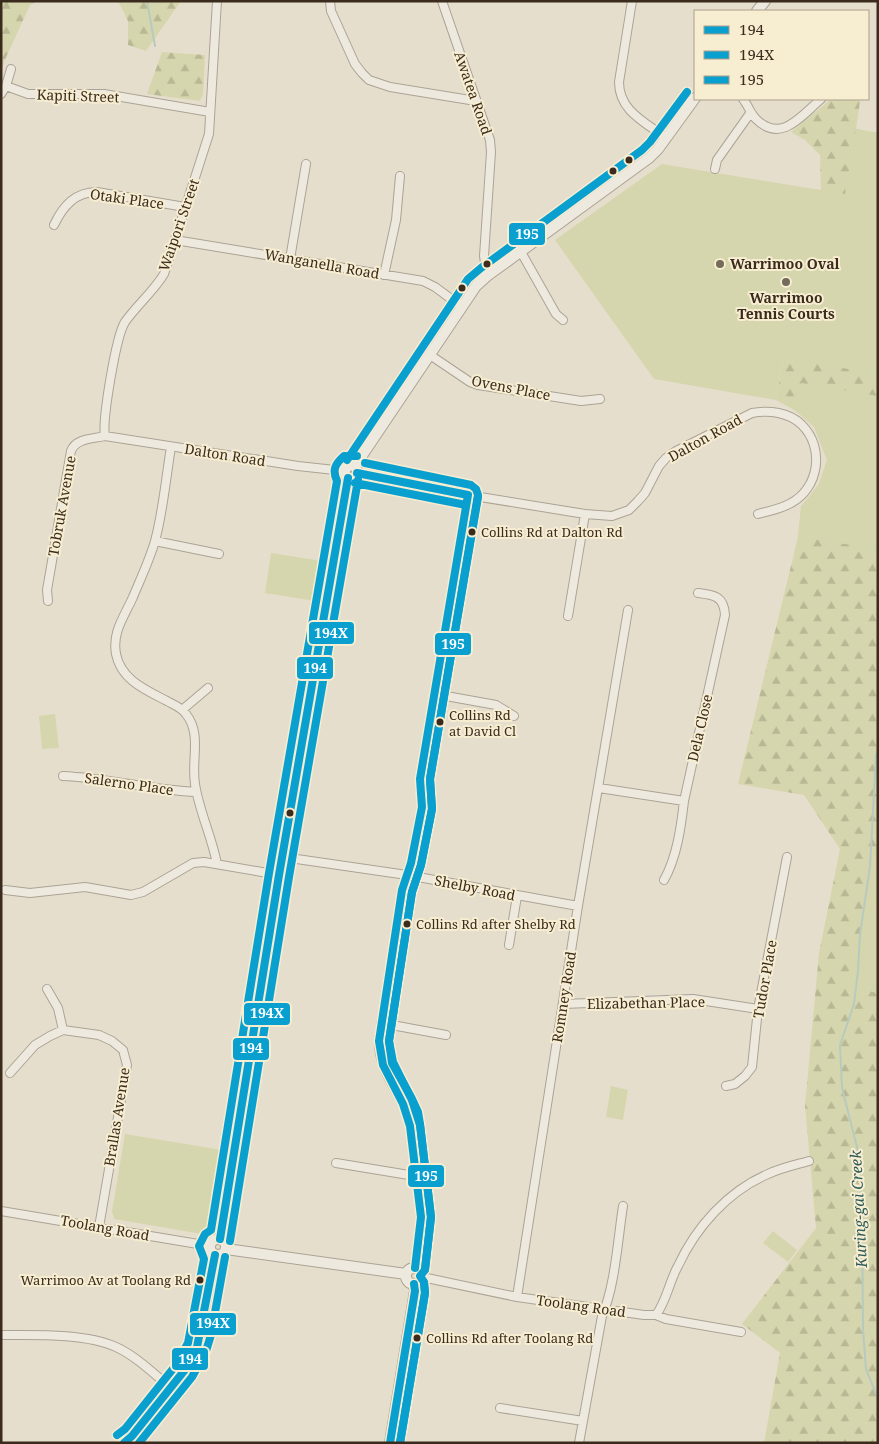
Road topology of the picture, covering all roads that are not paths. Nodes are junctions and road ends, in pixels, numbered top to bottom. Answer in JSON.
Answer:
{"nodes":[{"id":1,"x":217,"y":1,"type":"edge"},
{"id":2,"x":330,"y":1,"type":"edge"},
{"id":3,"x":442,"y":1,"type":"edge"},
{"id":4,"x":632,"y":1,"type":"edge"},
{"id":5,"x":11,"y":69,"type":"dead end"},
{"id":6,"x":6,"y":86,"type":"junction"},
{"id":7,"x":1,"y":94,"type":"edge"},
{"id":8,"x":694,"y":99,"type":"edge"},
{"id":9,"x":745,"y":100,"type":"edge"},
{"id":10,"x":820,"y":100,"type":"edge"},
{"id":11,"x":476,"y":101,"type":"junction"},
{"id":12,"x":210,"y":112,"type":"junction"},
{"id":13,"x":751,"y":112,"type":"junction"},
{"id":14,"x":666,"y":138,"type":"junction"},
{"id":15,"x":306,"y":164,"type":"dead end"},
{"id":16,"x":715,"y":169,"type":"dead end"},
{"id":17,"x":400,"y":176,"type":"dead end"},
{"id":18,"x":185,"y":207,"type":"junction"},
{"id":19,"x":54,"y":225,"type":"dead end"},
{"id":20,"x":175,"y":240,"type":"junction"},
{"id":21,"x":521,"y":252,"type":"junction"},
{"id":22,"x":290,"y":259,"type":"junction"},
{"id":23,"x":384,"y":275,"type":"junction"},
{"id":24,"x":487,"y":276,"type":"junction"},
{"id":25,"x":462,"y":307,"type":"junction"},
{"id":26,"x":562,"y":320,"type":"dead end"},
{"id":27,"x":430,"y":354,"type":"junction"},
{"id":28,"x":600,"y":399,"type":"dead end"},
{"id":29,"x":105,"y":436,"type":"junction"},
{"id":30,"x":171,"y":447,"type":"junction"},
{"id":31,"x":351,"y":472,"type":"junction"},
{"id":32,"x":468,"y":495,"type":"junction"},
{"id":33,"x":585,"y":514,"type":"junction"},
{"id":34,"x":758,"y":514,"type":"dead end"},
{"id":35,"x":155,"y":541,"type":"junction"},
{"id":36,"x":219,"y":554,"type":"dead end"},
{"id":37,"x":698,"y":594,"type":"dead end"},
{"id":38,"x":48,"y":601,"type":"dead end"},
{"id":39,"x":628,"y":610,"type":"dead end"},
{"id":40,"x":568,"y":616,"type":"dead end"},
{"id":41,"x":208,"y":688,"type":"dead end"},
{"id":42,"x":435,"y":694,"type":"junction"},
{"id":43,"x":182,"y":710,"type":"junction"},
{"id":44,"x":514,"y":716,"type":"dead end"},
{"id":45,"x":63,"y":776,"type":"dead end"},
{"id":46,"x":599,"y":788,"type":"junction"},
{"id":47,"x":196,"y":792,"type":"junction"},
{"id":48,"x":684,"y":801,"type":"junction"},
{"id":49,"x":283,"y":857,"type":"junction"},
{"id":50,"x":787,"y":858,"type":"dead end"},
{"id":51,"x":216,"y":864,"type":"junction"},
{"id":52,"x":279,"y":875,"type":"junction"},
{"id":53,"x":407,"y":875,"type":"junction"},
{"id":54,"x":664,"y":880,"type":"dead end"},
{"id":55,"x":5,"y":890,"type":"dead end"},
{"id":56,"x":517,"y":896,"type":"junction"},
{"id":57,"x":578,"y":906,"type":"junction"},
{"id":58,"x":509,"y":945,"type":"dead end"},
{"id":59,"x":47,"y":989,"type":"dead end"},
{"id":60,"x":563,"y":1004,"type":"junction"},
{"id":61,"x":758,"y":1009,"type":"junction"},
{"id":62,"x":381,"y":1023,"type":"junction"},
{"id":63,"x":63,"y":1030,"type":"junction"},
{"id":64,"x":446,"y":1035,"type":"dead end"},
{"id":65,"x":10,"y":1073,"type":"dead end"},
{"id":66,"x":726,"y":1086,"type":"dead end"},
{"id":67,"x":809,"y":1161,"type":"dead end"},
{"id":68,"x":336,"y":1163,"type":"dead end"},
{"id":69,"x":415,"y":1176,"type":"junction"},
{"id":70,"x":623,"y":1206,"type":"dead end"},
{"id":71,"x":1,"y":1210,"type":"edge"},
{"id":72,"x":99,"y":1227,"type":"junction"},
{"id":73,"x":220,"y":1239,"type":"junction"},
{"id":74,"x":226,"y":1248,"type":"junction"},
{"id":75,"x":212,"y":1250,"type":"junction"},
{"id":76,"x":415,"y":1268,"type":"junction"},
{"id":77,"x":406,"y":1274,"type":"junction"},
{"id":78,"x":418,"y":1281,"type":"junction"},
{"id":79,"x":516,"y":1297,"type":"junction"},
{"id":80,"x":604,"y":1310,"type":"junction"},
{"id":81,"x":656,"y":1315,"type":"junction"},
{"id":82,"x":740,"y":1332,"type":"dead end"},
{"id":83,"x":1,"y":1335,"type":"edge"},
{"id":84,"x":171,"y":1388,"type":"junction"},
{"id":85,"x":500,"y":1408,"type":"dead end"},
{"id":86,"x":583,"y":1421,"type":"junction"},
{"id":87,"x":124,"y":1443,"type":"edge"},
{"id":88,"x":390,"y":1443,"type":"edge"},
{"id":89,"x":580,"y":1443,"type":"edge"}],
"edges":[{"from":1,"to":12,"type":"street","name":"Waipori Street"},
{"from":2,"to":11,"type":"street"},
{"from":3,"to":11,"type":"street","name":"Awatea Road"},
{"from":4,"to":14,"type":"street"},
{"from":5,"to":6,"type":"street"},
{"from":6,"to":7,"type":"street"},
{"from":6,"to":12,"type":"street","name":"Kapiti Street"},
{"from":8,"to":14,"type":"street"},
{"from":9,"to":13,"type":"street"},
{"from":10,"to":13,"type":"street"},
{"from":11,"to":24,"type":"street","name":"Awatea Road"},
{"from":12,"to":18,"type":"street","name":"Waipori Street"},
{"from":13,"to":16,"type":"street"},
{"from":14,"to":21,"type":"street"},
{"from":15,"to":22,"type":"street"},
{"from":17,"to":23,"type":"street"},
{"from":18,"to":19,"type":"street","name":"Otaki Place"},
{"from":18,"to":20,"type":"street","name":"Waipori Street"},
{"from":20,"to":22,"type":"street","name":"Wanganella Road"},
{"from":20,"to":29,"type":"street","name":"Waipori Street"},
{"from":21,"to":24,"type":"street"},
{"from":21,"to":26,"type":"street"},
{"from":22,"to":23,"type":"street","name":"Wanganella Road"},
{"from":23,"to":25,"type":"street","name":"Wanganella Road"},
{"from":24,"to":25,"type":"street"},
{"from":25,"to":27,"type":"street"},
{"from":27,"to":28,"type":"street","name":"Ovens Place"},
{"from":27,"to":31,"type":"street"},
{"from":29,"to":30,"type":"street","name":"Dalton Road"},
{"from":29,"to":38,"type":"street","name":"Tobruk Avenue"},
{"from":30,"to":31,"type":"street","name":"Dalton Road"},
{"from":30,"to":35,"type":"street"},
{"from":31,"to":32,"type":"street","name":"Dalton Road"},
{"from":31,"to":49,"type":"street"},
{"from":32,"to":33,"type":"street","name":"Dalton Road"},
{"from":32,"to":42,"type":"street"},
{"from":33,"to":34,"type":"street","name":"Dalton Road"},
{"from":33,"to":40,"type":"street"},
{"from":35,"to":36,"type":"street"},
{"from":35,"to":43,"type":"street"},
{"from":37,"to":48,"type":"street","name":"Dela Close"},
{"from":39,"to":46,"type":"street","name":"Romney Road"},
{"from":41,"to":43,"type":"street"},
{"from":42,"to":44,"type":"street"},
{"from":42,"to":53,"type":"street"},
{"from":43,"to":47,"type":"street"},
{"from":45,"to":47,"type":"street","name":"Salerno Place"},
{"from":46,"to":48,"type":"street"},
{"from":46,"to":57,"type":"street","name":"Romney Road"},
{"from":47,"to":51,"type":"street"},
{"from":48,"to":54,"type":"street","name":"Dela Close"},
{"from":49,"to":52,"type":"street"},
{"from":49,"to":53,"type":"street","name":"Shelby Road"},
{"from":50,"to":61,"type":"street","name":"Tudor Place"},
{"from":51,"to":52,"type":"street"},
{"from":51,"to":55,"type":"street"},
{"from":52,"to":73,"type":"street"},
{"from":53,"to":56,"type":"street","name":"Shelby Road"},
{"from":53,"to":62,"type":"street"},
{"from":56,"to":57,"type":"street","name":"Shelby Road"},
{"from":56,"to":58,"type":"street"},
{"from":57,"to":60,"type":"street","name":"Romney Road"},
{"from":59,"to":63,"type":"street"},
{"from":60,"to":61,"type":"street","name":"Elizabethan Place"},
{"from":60,"to":79,"type":"street","name":"Romney Road"},
{"from":61,"to":66,"type":"street","name":"Tudor Place"},
{"from":62,"to":64,"type":"street"},
{"from":62,"to":69,"type":"street"},
{"from":63,"to":65,"type":"street"},
{"from":63,"to":72,"type":"street","name":"Brallas Avenue"},
{"from":67,"to":81,"type":"street"},
{"from":68,"to":69,"type":"street"},
{"from":69,"to":76,"type":"street"},
{"from":70,"to":80,"type":"street"},
{"from":71,"to":72,"type":"street","name":"Toolang Road"},
{"from":72,"to":75,"type":"street","name":"Toolang Road"},
{"from":73,"to":74,"type":"street"},
{"from":73,"to":75,"type":"street"},
{"from":74,"to":75,"type":"street"},
{"from":74,"to":77,"type":"street"},
{"from":75,"to":84,"type":"street"},
{"from":76,"to":77,"type":"street"},
{"from":76,"to":78,"type":"street"},
{"from":77,"to":78,"type":"street"},
{"from":78,"to":79,"type":"street","name":"Toolang Road"},
{"from":78,"to":88,"type":"street"},
{"from":79,"to":80,"type":"street","name":"Toolang Road"},
{"from":80,"to":81,"type":"street","name":"Toolang Road"},
{"from":80,"to":86,"type":"street"},
{"from":81,"to":82,"type":"street","name":"Toolang Road"},
{"from":83,"to":84,"type":"street"},
{"from":84,"to":87,"type":"street"},
{"from":85,"to":86,"type":"street"},
{"from":86,"to":89,"type":"street"}]}
